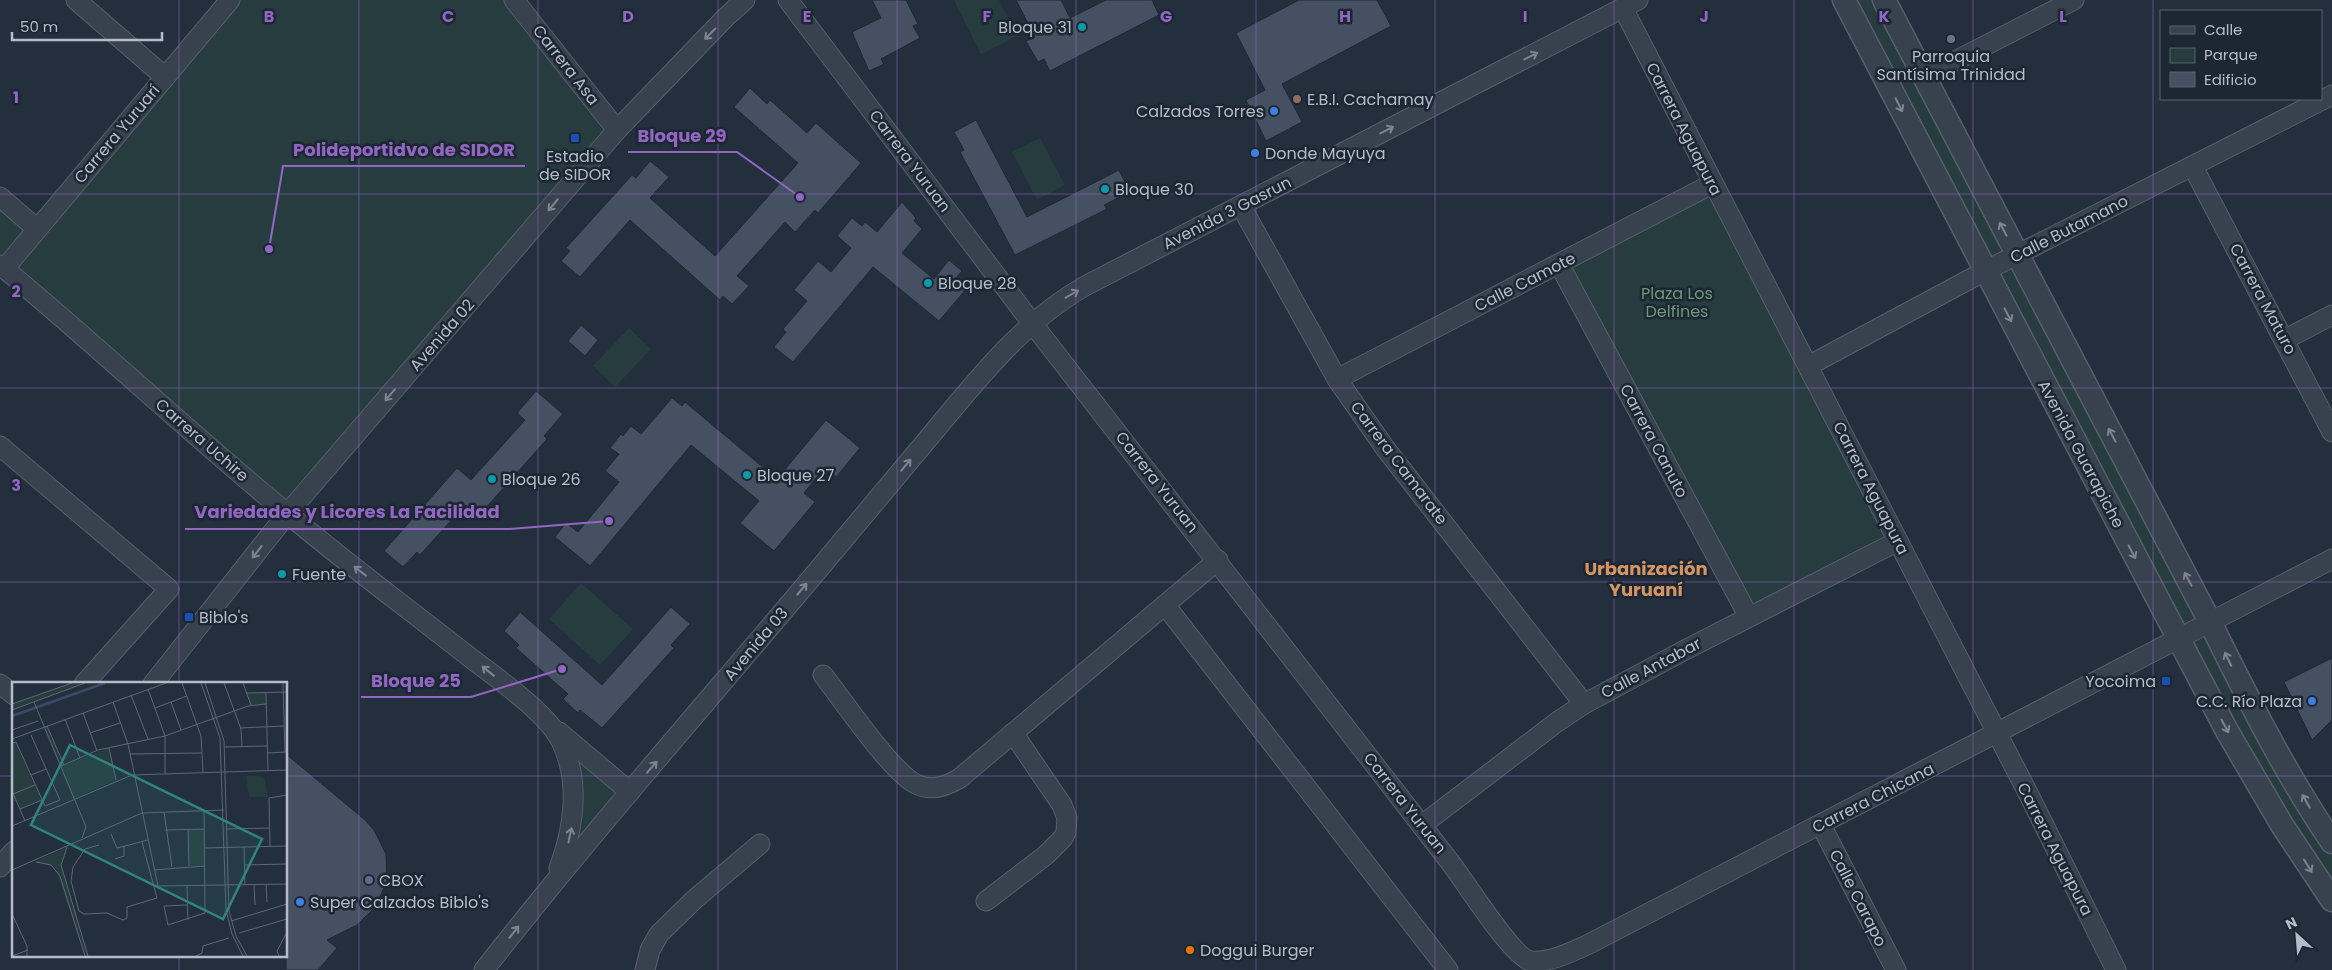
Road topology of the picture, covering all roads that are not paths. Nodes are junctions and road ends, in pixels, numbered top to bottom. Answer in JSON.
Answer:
{"nodes":[{"id":1,"x":76,"y":0,"type":"edge"},
{"id":2,"x":230,"y":0,"type":"edge"},
{"id":3,"x":514,"y":0,"type":"edge"},
{"id":4,"x":745,"y":0,"type":"edge"},
{"id":5,"x":788,"y":0,"type":"edge"},
{"id":6,"x":1844,"y":0,"type":"edge"},
{"id":7,"x":1884,"y":0,"type":"edge"},
{"id":8,"x":2074,"y":0,"type":"edge"},
{"id":9,"x":1631,"y":4,"type":"edge"},
{"id":10,"x":165,"y":77,"type":"junction"},
{"id":11,"x":1924,"y":78,"type":"junction"},
{"id":12,"x":2332,"y":95,"type":"edge"},
{"id":13,"x":617,"y":130,"type":"junction"},
{"id":14,"x":2194,"y":167,"type":"junction"},
{"id":15,"x":1712,"y":184,"type":"junction"},
{"id":16,"x":0,"y":197,"type":"edge"},
{"id":17,"x":1241,"y":206,"type":"junction"},
{"id":18,"x":37,"y":229,"type":"junction"},
{"id":19,"x":2017,"y":256,"type":"junction"},
{"id":20,"x":1559,"y":264,"type":"junction"},
{"id":21,"x":2,"y":267,"type":"edge"},
{"id":22,"x":1986,"y":272,"type":"junction"},
{"id":23,"x":2332,"y":315,"type":"edge"},
{"id":24,"x":1032,"y":323,"type":"junction"},
{"id":25,"x":2284,"y":340,"type":"junction"},
{"id":26,"x":1808,"y":366,"type":"junction"},
{"id":27,"x":1337,"y":379,"type":"junction"},
{"id":28,"x":2332,"y":432,"type":"edge"},
{"id":29,"x":0,"y":446,"type":"edge"},
{"id":30,"x":287,"y":514,"type":"junction"},
{"id":31,"x":1898,"y":541,"type":"junction"},
{"id":32,"x":2332,"y":558,"type":"edge"},
{"id":33,"x":1218,"y":560,"type":"junction"},
{"id":34,"x":1165,"y":604,"type":"junction"},
{"id":35,"x":1749,"y":617,"type":"junction"},
{"id":36,"x":2210,"y":622,"type":"junction"},
{"id":37,"x":2178,"y":639,"type":"junction"},
{"id":38,"x":823,"y":675,"type":"dead end"},
{"id":39,"x":86,"y":682,"type":"edge"},
{"id":40,"x":155,"y":682,"type":"edge"},
{"id":41,"x":0,"y":684,"type":"edge"},
{"id":42,"x":12,"y":693,"type":"edge"},
{"id":43,"x":1584,"y":704,"type":"junction"},
{"id":44,"x":548,"y":723,"type":"junction"},
{"id":45,"x":1013,"y":734,"type":"junction"},
{"id":46,"x":1996,"y":734,"type":"junction"},
{"id":47,"x":630,"y":792,"type":"junction"},
{"id":48,"x":1422,"y":825,"type":"junction"},
{"id":49,"x":1821,"y":825,"type":"junction"},
{"id":50,"x":2332,"y":842,"type":"edge"},
{"id":51,"x":760,"y":844,"type":"dead end"},
{"id":52,"x":12,"y":853,"type":"edge"},
{"id":53,"x":0,"y":867,"type":"edge"},
{"id":54,"x":554,"y":880,"type":"junction"},
{"id":55,"x":986,"y":900,"type":"dead end"},
{"id":56,"x":2332,"y":900,"type":"edge"},
{"id":57,"x":1530,"y":961,"type":"joint"},
{"id":58,"x":484,"y":970,"type":"edge"},
{"id":59,"x":644,"y":970,"type":"edge"},
{"id":60,"x":1448,"y":970,"type":"edge"},
{"id":61,"x":1896,"y":970,"type":"edge"},
{"id":62,"x":2116,"y":970,"type":"edge"}],
"edges":[{"from":1,"to":10,"type":"street"},
{"from":2,"to":10,"type":"street","name":"Carrera Yuruarí"},
{"from":3,"to":13,"type":"street","name":"Carrera Asa"},
{"from":4,"to":13,"type":"street","name":"Avenida 02","one_way":true},
{"from":5,"to":24,"type":"street","name":"Carrera Yuruan"},
{"from":6,"to":22,"type":"street","name":"Avenida Guarapiche","one_way":true},
{"from":7,"to":11,"type":"street"},
{"from":8,"to":11,"type":"street"},
{"from":9,"to":15,"type":"street","name":"Carrera Aguapura"},
{"from":17,"to":9,"type":"street","name":"Avenida 3 Gasrun","one_way":true},
{"from":10,"to":18,"type":"street","name":"Carrera Yuruarí"},
{"from":19,"to":11,"type":"street","one_way":true},
{"from":12,"to":14,"type":"street","name":"Calle Butamano"},
{"from":13,"to":30,"type":"street","name":"Avenida 02","one_way":true},
{"from":14,"to":19,"type":"street","name":"Calle Butamano"},
{"from":14,"to":25,"type":"street","name":"Carrera Maturo"},
{"from":15,"to":20,"type":"street","name":"Calle Camote"},
{"from":15,"to":26,"type":"street","name":"Carrera Aguapura"},
{"from":16,"to":18,"type":"street"},
{"from":24,"to":17,"type":"street","name":"Avenida 3 Gasrun","one_way":true},
{"from":17,"to":27,"type":"street","name":"Carrera Camarate"},
{"from":18,"to":21,"type":"street","name":"Carrera Yuruarí"},
{"from":19,"to":22,"type":"street","name":"Calle Butamano"},
{"from":36,"to":19,"type":"street","one_way":true},
{"from":20,"to":27,"type":"street","name":"Calle Camote"},
{"from":20,"to":35,"type":"street","name":"Carrera Canuto"},
{"from":21,"to":30,"type":"street","name":"Carrera Uchire"},
{"from":22,"to":26,"type":"street","name":"Calle Butamano"},
{"from":22,"to":37,"type":"street","name":"Avenida Guarapiche","one_way":true},
{"from":23,"to":25,"type":"street"},
{"from":24,"to":33,"type":"street","name":"Carrera Yuruan"},
{"from":47,"to":24,"type":"street","name":"Avenida 03","one_way":true},
{"from":25,"to":28,"type":"street","name":"Carrera Maturo"},
{"from":26,"to":31,"type":"street","name":"Carrera Aguapura"},
{"from":27,"to":43,"type":"street","name":"Carrera Camarate"},
{"from":29,"to":39,"type":"street"},
{"from":30,"to":40,"type":"street","name":"Avenida 02","one_way":true},
{"from":44,"to":30,"type":"street","name":"Carrera Uchire","one_way":true},
{"from":31,"to":35,"type":"street","name":"Calle Antabar"},
{"from":31,"to":46,"type":"street","name":"Carrera Aguapura"},
{"from":32,"to":36,"type":"street","name":"Carrera Chicana"},
{"from":33,"to":34,"type":"street"},
{"from":33,"to":48,"type":"street","name":"Carrera Yuruan"},
{"from":34,"to":45,"type":"street"},
{"from":34,"to":60,"type":"street"},
{"from":35,"to":43,"type":"street","name":"Calle Antabar"},
{"from":36,"to":37,"type":"street","name":"Carrera Chicana"},
{"from":50,"to":36,"type":"street","one_way":true},
{"from":37,"to":46,"type":"street","name":"Carrera Chicana"},
{"from":37,"to":56,"type":"street","name":"Avenida Guarapiche","one_way":true},
{"from":38,"to":45,"type":"street"},
{"from":41,"to":42,"type":"street"},
{"from":43,"to":48,"type":"street","name":"Calle Antabar"},
{"from":44,"to":47,"type":"street","name":"Carrera Uchire"},
{"from":54,"to":44,"type":"street","name":"Carrera Uchire","one_way":true},
{"from":45,"to":55,"type":"street"},
{"from":46,"to":49,"type":"street","name":"Carrera Chicana"},
{"from":46,"to":62,"type":"street","name":"Carrera Aguapura"},
{"from":47,"to":54,"type":"street","name":"Avenida 03"},
{"from":48,"to":57,"type":"street","name":"Carrera Yuruan"},
{"from":49,"to":57,"type":"street","name":"Carrera Chicana"},
{"from":49,"to":61,"type":"street","name":"Calle Carapo"},
{"from":51,"to":59,"type":"street"},
{"from":52,"to":53,"type":"street"},
{"from":58,"to":54,"type":"street","name":"Avenida 03","one_way":true}]}
